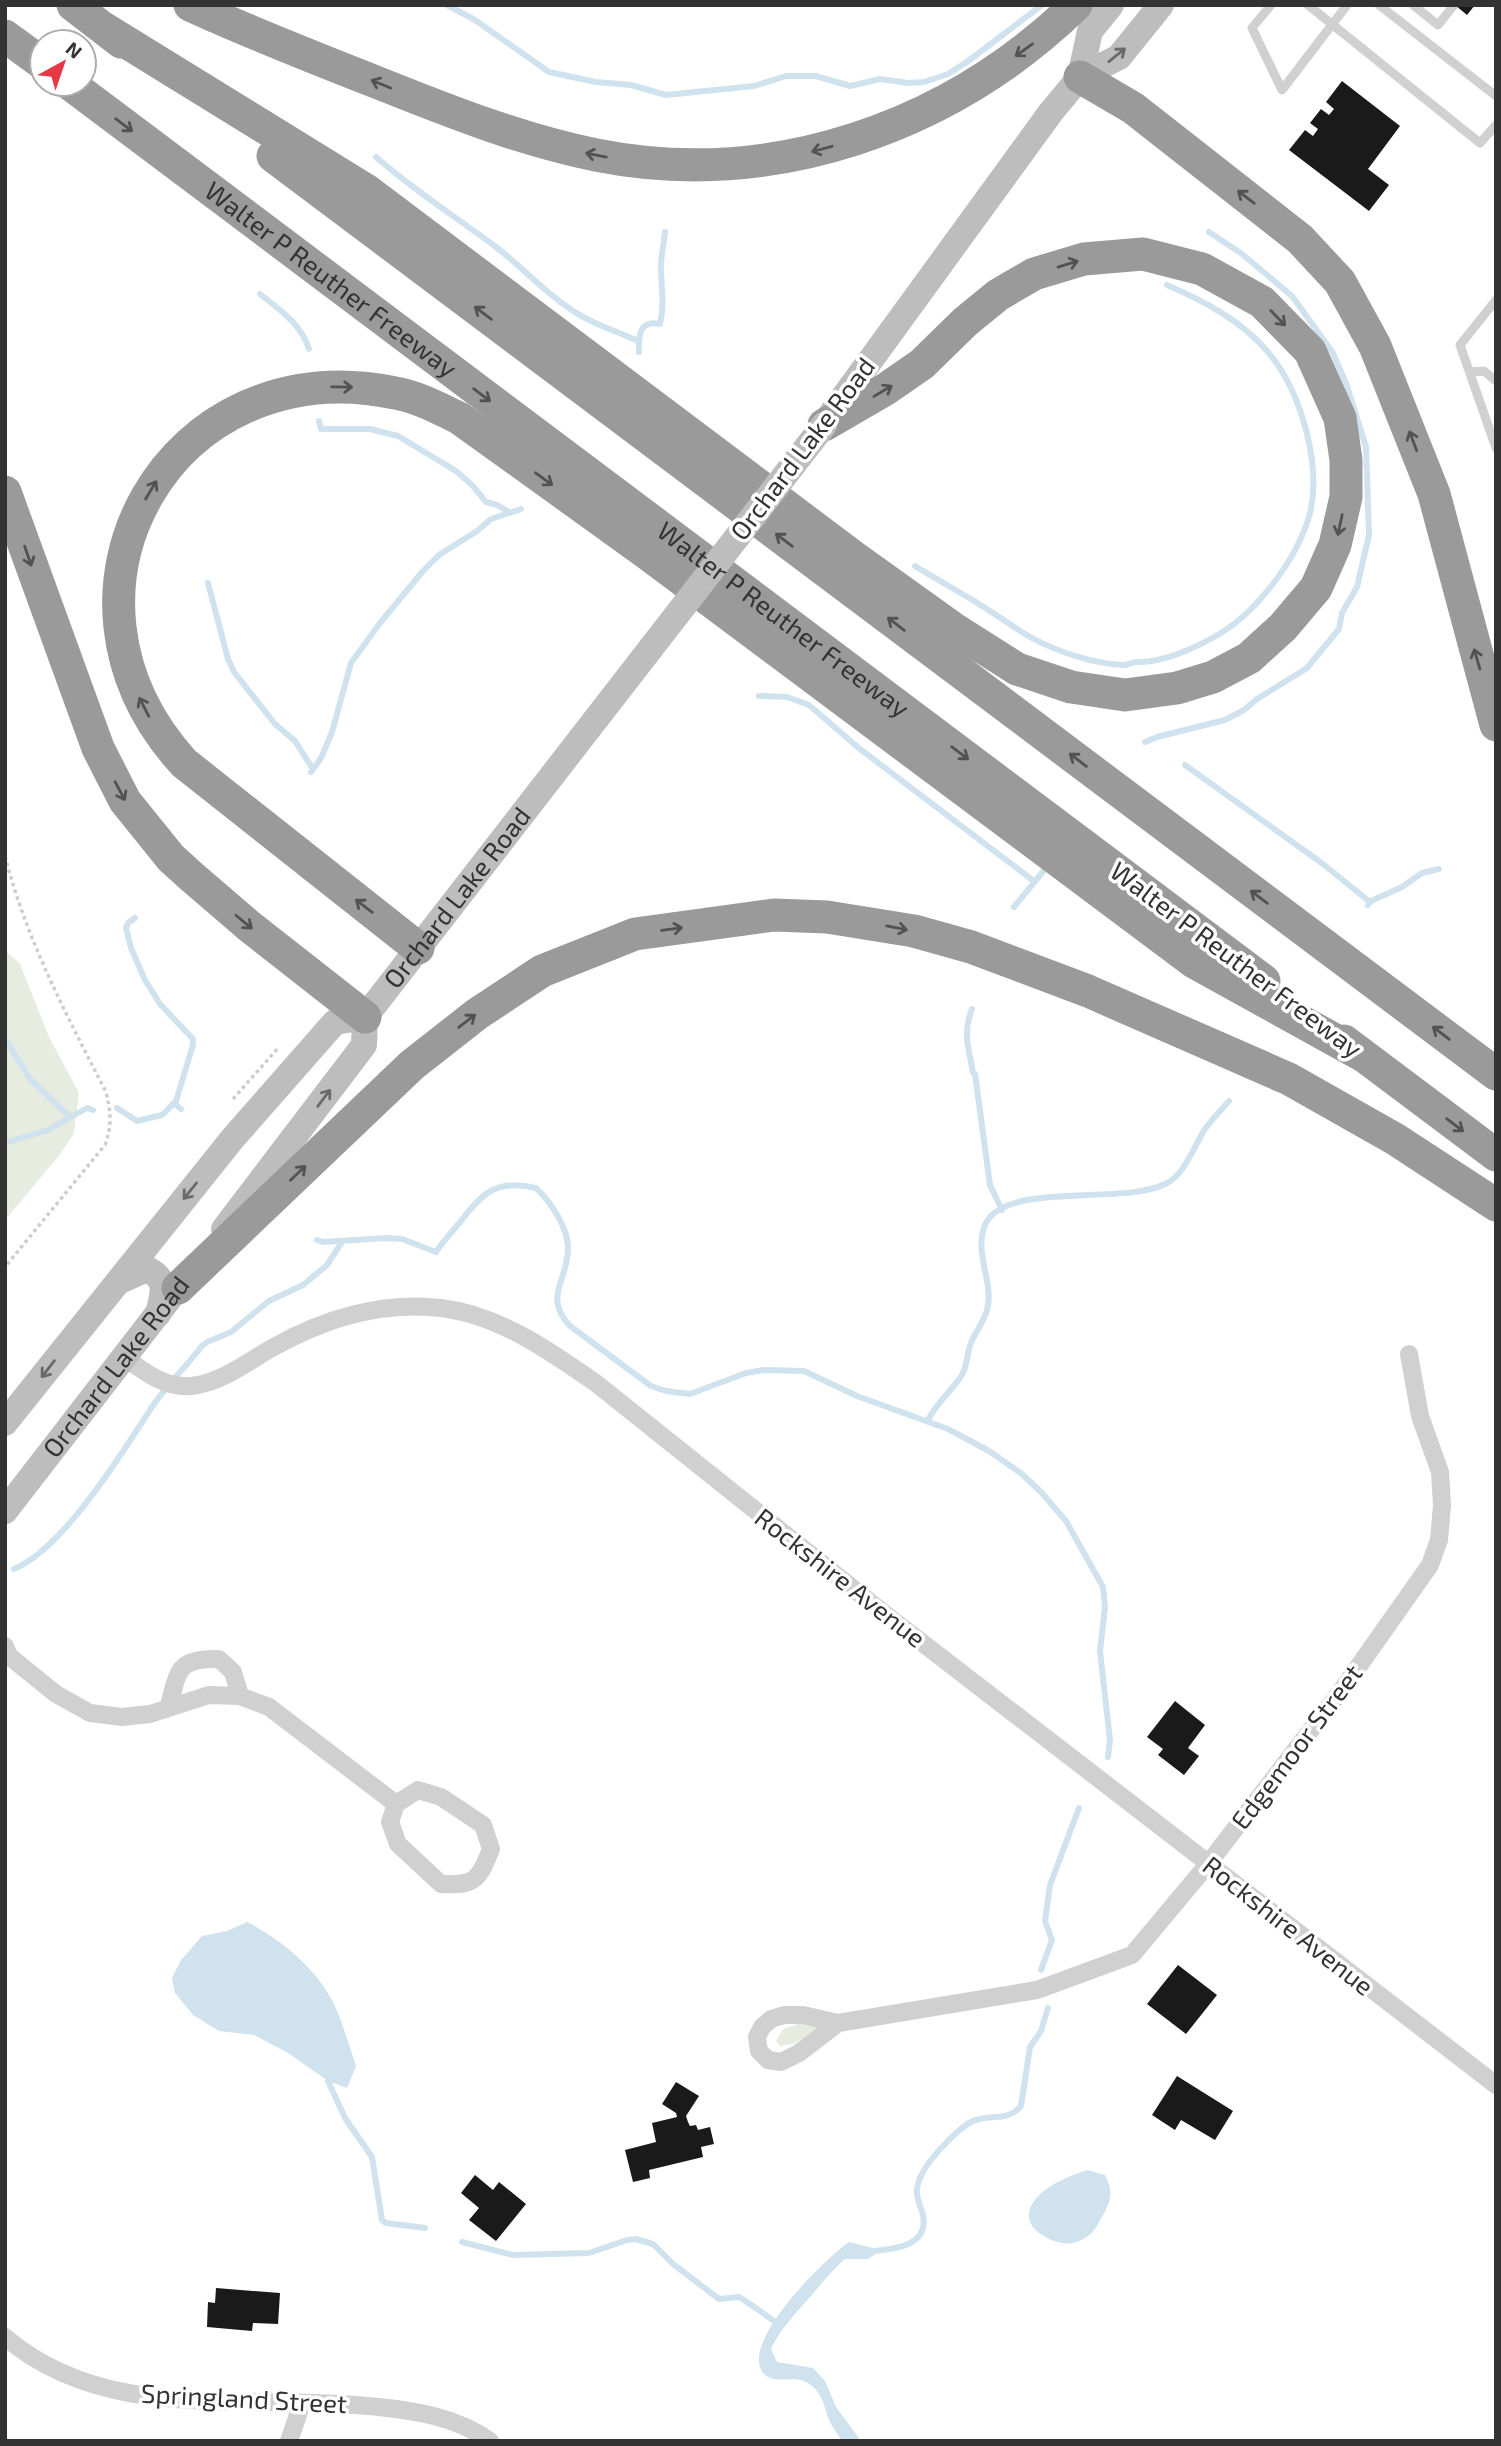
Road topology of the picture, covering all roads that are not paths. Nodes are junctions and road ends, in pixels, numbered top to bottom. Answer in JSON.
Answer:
{"nodes":[{"id":1,"x":72,"y":5,"type":"edge"},
{"id":2,"x":190,"y":5,"type":"edge"},
{"id":3,"x":1076,"y":5,"type":"edge"},
{"id":4,"x":1111,"y":5,"type":"edge"},
{"id":5,"x":1161,"y":5,"type":"edge"},
{"id":6,"x":1271,"y":5,"type":"edge"},
{"id":7,"x":1308,"y":5,"type":"edge"},
{"id":8,"x":1347,"y":5,"type":"edge"},
{"id":9,"x":1379,"y":5,"type":"edge"},
{"id":10,"x":1413,"y":5,"type":"edge"},
{"id":11,"x":1454,"y":5,"type":"edge"},
{"id":12,"x":1332,"y":24,"type":"junction"},
{"id":13,"x":105,"y":29,"type":"junction"},
{"id":14,"x":5,"y":36,"type":"edge"},
{"id":15,"x":28,"y":53,"type":"edge"},
{"id":16,"x":1080,"y":77,"type":"junction"},
{"id":17,"x":1496,"y":96,"type":"edge"},
{"id":18,"x":89,"y":98,"type":"edge"},
{"id":19,"x":1496,"y":125,"type":"edge"},
{"id":20,"x":1496,"y":300,"type":"edge"},
{"id":21,"x":1470,"y":372,"type":"junction"},
{"id":22,"x":1496,"y":381,"type":"edge"},
{"id":23,"x":824,"y":425,"type":"junction"},
{"id":24,"x":1496,"y":448,"type":"edge"},
{"id":25,"x":5,"y":492,"type":"edge"},
{"id":26,"x":1496,"y":725,"type":"edge"},
{"id":27,"x":418,"y":948,"type":"junction"},
{"id":28,"x":365,"y":1017,"type":"junction"},
{"id":29,"x":1362,"y":1055,"type":"junction"},
{"id":30,"x":1496,"y":1074,"type":"edge"},
{"id":31,"x":1496,"y":1155,"type":"edge"},
{"id":32,"x":1496,"y":1205,"type":"edge"},
{"id":33,"x":118,"y":1282,"type":"junction"},
{"id":34,"x":168,"y":1301,"type":"junction"},
{"id":35,"x":1409,"y":1354,"type":"dead end"},
{"id":36,"x":124,"y":1357,"type":"junction"},
{"id":37,"x":5,"y":1423,"type":"edge"},
{"id":38,"x":5,"y":1511,"type":"edge"},
{"id":39,"x":6,"y":1653,"type":"edge"},
{"id":40,"x":240,"y":1696,"type":"junction"},
{"id":41,"x":168,"y":1708,"type":"junction"},
{"id":42,"x":396,"y":1804,"type":"junction"},
{"id":43,"x":1208,"y":1864,"type":"junction"},
{"id":44,"x":838,"y":2023,"type":"dead end"},
{"id":45,"x":1496,"y":2085,"type":"edge"},
{"id":46,"x":5,"y":2337,"type":"edge"},
{"id":47,"x":302,"y":2403,"type":"junction"},
{"id":48,"x":289,"y":2441,"type":"edge"},
{"id":49,"x":490,"y":2441,"type":"edge"}],
"edges":[{"from":1,"to":13,"type":"highway"},
{"from":3,"to":2,"type":"highway","one_way":true},
{"from":4,"to":16,"type":"main road","name":"Orchard Lake Road"},
{"from":16,"to":5,"type":"main road","name":"Orchard Lake Road","one_way":true},
{"from":6,"to":12,"type":"lane"},
{"from":7,"to":12,"type":"lane"},
{"from":8,"to":12,"type":"lane"},
{"from":9,"to":17,"type":"lane"},
{"from":10,"to":11,"type":"lane"},
{"from":12,"to":19,"type":"lane"},
{"from":23,"to":13,"type":"highway","one_way":true},
{"from":30,"to":13,"type":"highway","one_way":true},
{"from":14,"to":15,"type":"highway"},
{"from":16,"to":23,"type":"main road","name":"Orchard Lake Road"},
{"from":26,"to":16,"type":"highway","one_way":true},
{"from":18,"to":29,"type":"highway","name":"Walter P Reuther Freeway","one_way":true},
{"from":20,"to":21,"type":"lane"},
{"from":21,"to":22,"type":"lane"},
{"from":21,"to":24,"type":"lane"},
{"from":23,"to":27,"type":"main road","name":"Orchard Lake Road","bridge":true},
{"from":25,"to":28,"type":"highway","one_way":true},
{"from":27,"to":28,"type":"main road","name":"Orchard Lake Road"},
{"from":27,"to":29,"type":"highway","one_way":true},
{"from":28,"to":33,"type":"main road","name":"Orchard Lake Road","one_way":true},
{"from":34,"to":28,"type":"main road","name":"Orchard Lake Road","one_way":true},
{"from":29,"to":31,"type":"highway","name":"Walter P Reuther Freeway","one_way":true},
{"from":34,"to":32,"type":"highway","one_way":true},
{"from":33,"to":34,"type":"main road"},
{"from":33,"to":37,"type":"main road","name":"Orchard Lake Road","one_way":true},
{"from":34,"to":36,"type":"main road","name":"Orchard Lake Road"},
{"from":35,"to":43,"type":"street","name":"Edgemoor Street"},
{"from":36,"to":38,"type":"main road","name":"Orchard Lake Road"},
{"from":36,"to":43,"type":"street","name":"Rockshire Avenue"},
{"from":39,"to":41,"type":"street"},
{"from":40,"to":41,"type":"street"},
{"from":40,"to":41,"type":"street"},
{"from":40,"to":42,"type":"street"},
{"from":42,"to":42,"type":"street"},
{"from":43,"to":44,"type":"street","name":"Edgemoor Street"},
{"from":43,"to":45,"type":"street","name":"Rockshire Avenue"},
{"from":46,"to":47,"type":"street","name":"Springland Street"},
{"from":47,"to":48,"type":"street"},
{"from":47,"to":49,"type":"street","name":"Springland Street"}]}
